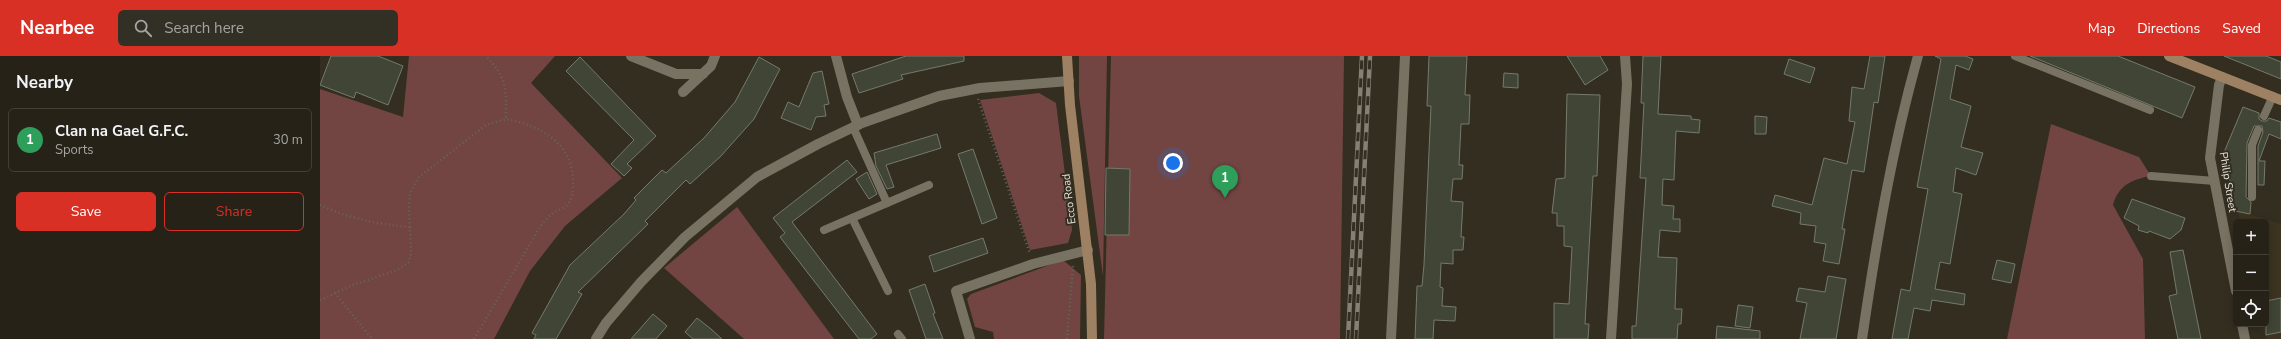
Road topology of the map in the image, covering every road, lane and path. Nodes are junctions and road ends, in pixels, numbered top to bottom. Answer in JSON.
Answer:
{"nodes":[{"id":1,"x":486,"y":56,"type":"edge"},
{"id":2,"x":631,"y":56,"type":"edge"},
{"id":3,"x":715,"y":56,"type":"edge"},
{"id":4,"x":836,"y":56,"type":"edge"},
{"id":5,"x":1067,"y":56,"type":"edge"},
{"id":6,"x":1405,"y":56,"type":"edge"},
{"id":7,"x":1626,"y":56,"type":"edge"},
{"id":8,"x":1918,"y":56,"type":"edge"},
{"id":9,"x":2015,"y":56,"type":"edge"},
{"id":10,"x":2169,"y":56,"type":"edge"},
{"id":11,"x":703,"y":74,"type":"junction"},
{"id":12,"x":2222,"y":77,"type":"junction"},
{"id":13,"x":1069,"y":81,"type":"junction"},
{"id":14,"x":974,"y":89,"type":"junction"},
{"id":15,"x":683,"y":92,"type":"dead end"},
{"id":16,"x":2277,"y":98,"type":"edge"},
{"id":17,"x":2150,"y":110,"type":"dead end"},
{"id":18,"x":2264,"y":116,"type":"dead end"},
{"id":19,"x":506,"y":119,"type":"junction"},
{"id":20,"x":856,"y":126,"type":"junction"},
{"id":21,"x":2258,"y":130,"type":"dead end"},
{"id":22,"x":2151,"y":176,"type":"dead end"},
{"id":23,"x":2215,"y":181,"type":"junction"},
{"id":24,"x":929,"y":185,"type":"dead end"},
{"id":25,"x":2252,"y":197,"type":"dead end"},
{"id":26,"x":887,"y":203,"type":"junction"},
{"id":27,"x":320,"y":205,"type":"edge"},
{"id":28,"x":852,"y":218,"type":"junction"},
{"id":29,"x":410,"y":227,"type":"junction"},
{"id":30,"x":824,"y":230,"type":"dead end"},
{"id":31,"x":1088,"y":250,"type":"junction"},
{"id":32,"x":1075,"y":252,"type":"junction"},
{"id":33,"x":1033,"y":264,"type":"junction"},
{"id":34,"x":2233,"y":275,"type":"edge"},
{"id":35,"x":888,"y":291,"type":"dead end"},
{"id":36,"x":335,"y":293,"type":"junction"},
{"id":37,"x":320,"y":300,"type":"edge"},
{"id":38,"x":2243,"y":327,"type":"edge"},
{"id":39,"x":372,"y":339,"type":"edge"},
{"id":40,"x":474,"y":339,"type":"edge"},
{"id":41,"x":596,"y":339,"type":"edge"},
{"id":42,"x":970,"y":339,"type":"edge"},
{"id":43,"x":1067,"y":339,"type":"edge"},
{"id":44,"x":1092,"y":339,"type":"edge"},
{"id":45,"x":1391,"y":339,"type":"edge"},
{"id":46,"x":1611,"y":339,"type":"edge"},
{"id":47,"x":1862,"y":339,"type":"edge"},
{"id":48,"x":2245,"y":339,"type":"edge"}],
"edges":[{"from":1,"to":19,"type":"path"},
{"from":2,"to":11,"type":"street"},
{"from":3,"to":11,"type":"street"},
{"from":4,"to":20,"type":"street"},
{"from":5,"to":13,"type":"street","name":"Ecco Road"},
{"from":6,"to":45,"type":"street"},
{"from":7,"to":46,"type":"street"},
{"from":8,"to":47,"type":"street"},
{"from":9,"to":17,"type":"lane"},
{"from":10,"to":12,"type":"street"},
{"from":11,"to":15,"type":"street"},
{"from":12,"to":16,"type":"street"},
{"from":12,"to":23,"type":"street","name":"Philip Street"},
{"from":13,"to":14,"type":"street"},
{"from":13,"to":31,"type":"street","name":"Ecco Road"},
{"from":14,"to":20,"type":"street"},
{"from":14,"to":33,"type":"path"},
{"from":16,"to":18,"type":"lane"},
{"from":19,"to":29,"type":"path"},
{"from":19,"to":40,"type":"path"},
{"from":20,"to":26,"type":"lane"},
{"from":20,"to":41,"type":"street"},
{"from":21,"to":25,"type":"lane"},
{"from":22,"to":23,"type":"lane"},
{"from":23,"to":34,"type":"street","name":"Philip Street"},
{"from":24,"to":26,"type":"lane"},
{"from":26,"to":28,"type":"lane"},
{"from":27,"to":29,"type":"path"},
{"from":28,"to":30,"type":"lane"},
{"from":28,"to":35,"type":"lane"},
{"from":29,"to":36,"type":"path"},
{"from":31,"to":32,"type":"street"},
{"from":31,"to":44,"type":"street","name":"Ecco Road"},
{"from":32,"to":33,"type":"street"},
{"from":32,"to":43,"type":"path"},
{"from":33,"to":42,"type":"street"},
{"from":36,"to":37,"type":"path"},
{"from":36,"to":39,"type":"path"},
{"from":38,"to":48,"type":"street"}]}
